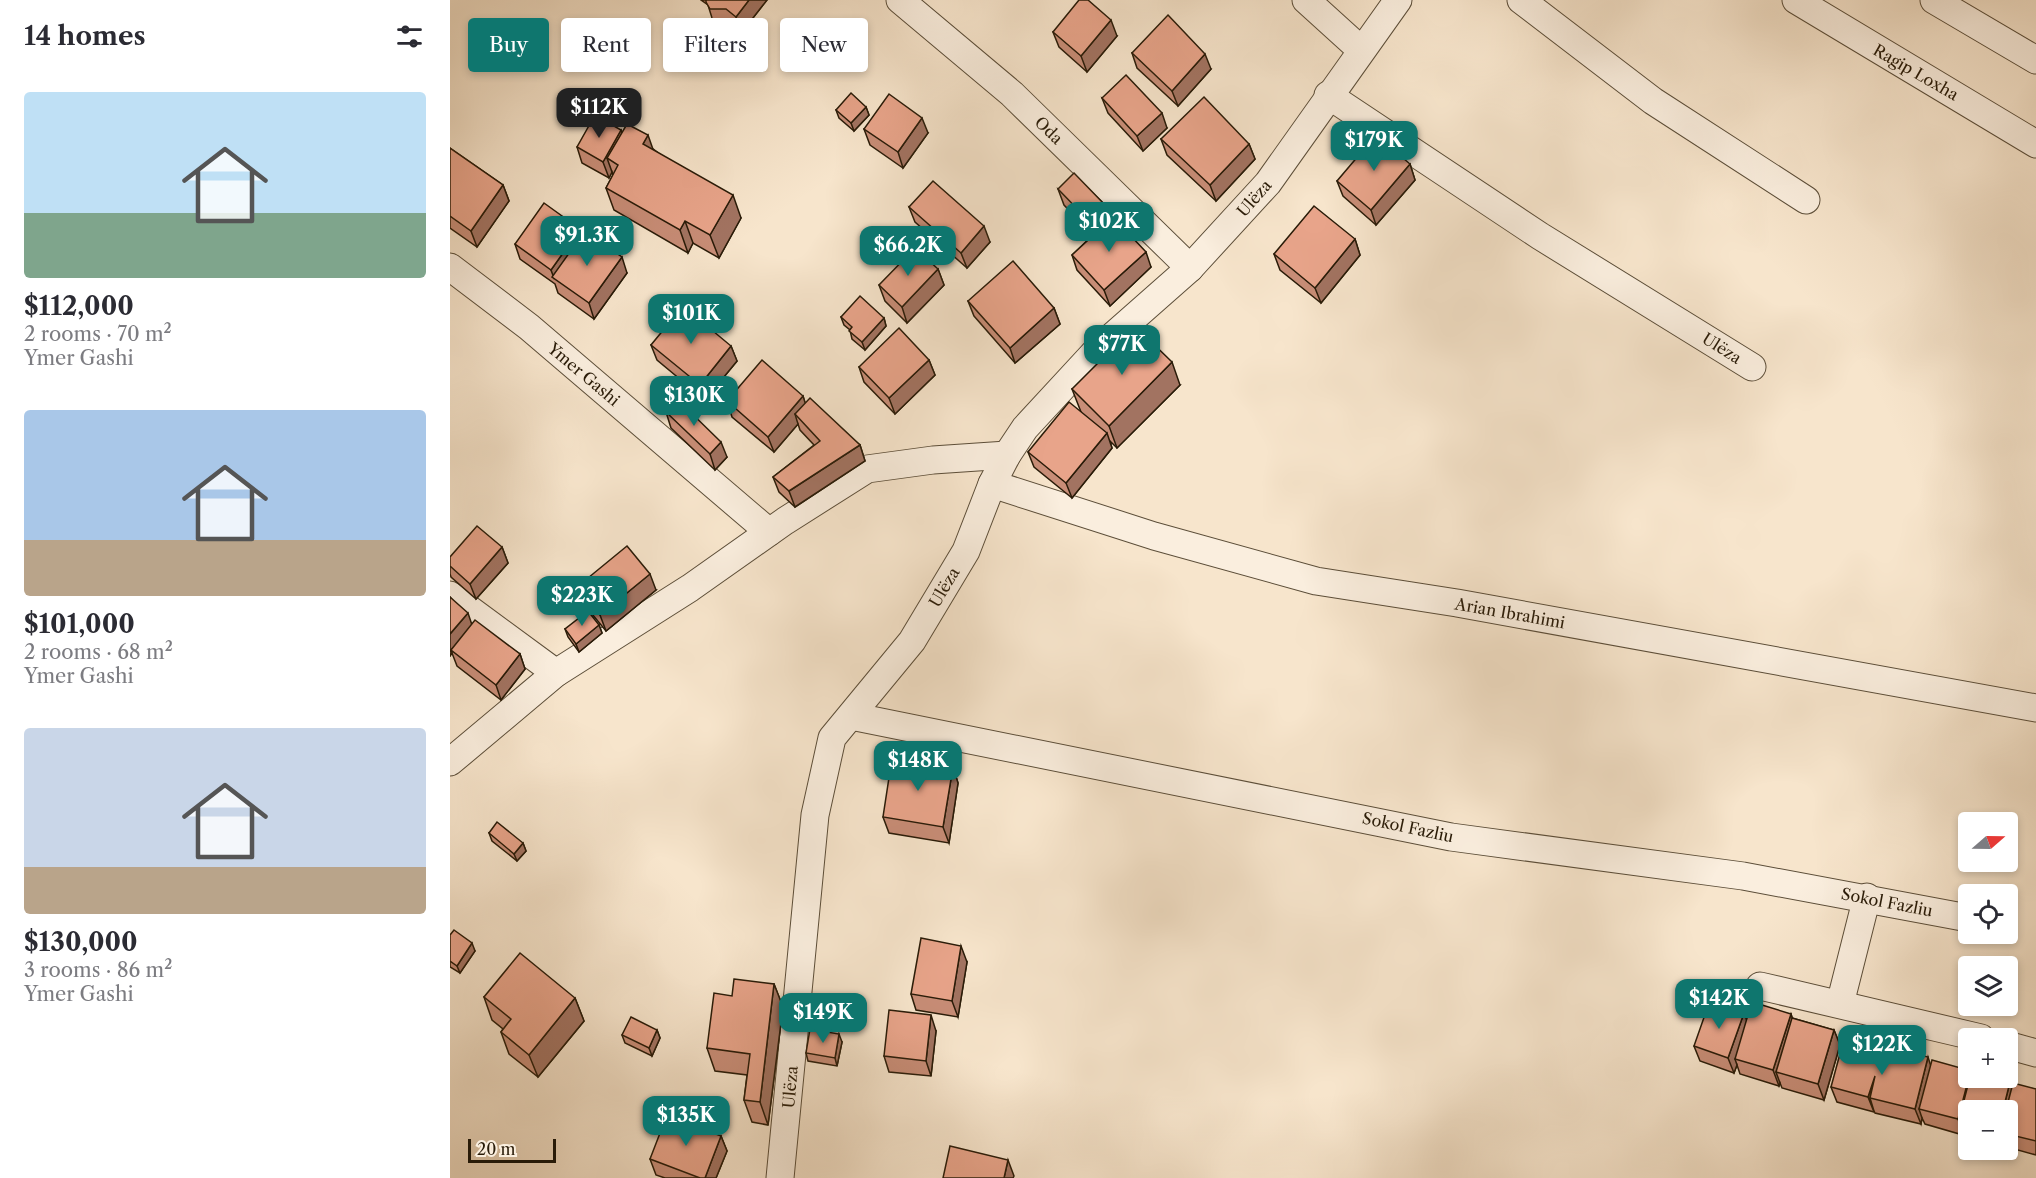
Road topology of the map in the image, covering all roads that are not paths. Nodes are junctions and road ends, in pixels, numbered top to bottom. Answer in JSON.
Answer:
{"nodes":[{"id":1,"x":900,"y":0,"type":"edge"},
{"id":2,"x":1306,"y":0,"type":"edge"},
{"id":3,"x":1398,"y":0,"type":"edge"},
{"id":4,"x":1521,"y":0,"type":"edge"},
{"id":5,"x":1796,"y":0,"type":"edge"},
{"id":6,"x":1934,"y":0,"type":"edge"},
{"id":7,"x":1360,"y":49,"type":"junction"},
{"id":8,"x":2036,"y":60,"type":"edge"},
{"id":9,"x":1328,"y":94,"type":"junction"},
{"id":10,"x":2036,"y":144,"type":"edge"},
{"id":11,"x":1806,"y":200,"type":"dead end"},
{"id":12,"x":450,"y":267,"type":"edge"},
{"id":13,"x":1190,"y":268,"type":"junction"},
{"id":14,"x":1752,"y":367,"type":"dead end"},
{"id":15,"x":1007,"y":455,"type":"junction"},
{"id":16,"x":992,"y":484,"type":"junction"},
{"id":17,"x":769,"y":532,"type":"junction"},
{"id":18,"x":450,"y":595,"type":"edge"},
{"id":19,"x":556,"y":673,"type":"junction"},
{"id":20,"x":2036,"y":708,"type":"edge"},
{"id":21,"x":850,"y":716,"type":"junction"},
{"id":22,"x":454,"y":752,"type":"edge"},
{"id":23,"x":1867,"y":897,"type":"junction"},
{"id":24,"x":1958,"y":916,"type":"edge"},
{"id":25,"x":1760,"y":986,"type":"dead end"},
{"id":26,"x":1840,"y":1004,"type":"junction"},
{"id":27,"x":1958,"y":1032,"type":"edge"},
{"id":28,"x":2018,"y":1048,"type":"edge"},
{"id":29,"x":2036,"y":1053,"type":"edge"},
{"id":30,"x":780,"y":1178,"type":"edge"}],
"edges":[{"from":1,"to":13,"type":"street","name":"Oda"},
{"from":2,"to":7,"type":"street"},
{"from":3,"to":7,"type":"street","name":"Ulëza"},
{"from":4,"to":11,"type":"street"},
{"from":5,"to":10,"type":"street","name":"Ragip Loxha"},
{"from":6,"to":8,"type":"street"},
{"from":7,"to":9,"type":"street","name":"Ulëza"},
{"from":9,"to":13,"type":"street","name":"Ulëza"},
{"from":9,"to":14,"type":"street","name":"Ulëza"},
{"from":12,"to":17,"type":"street","name":"Ymer Gashi"},
{"from":13,"to":15,"type":"street","name":"Ulëza"},
{"from":15,"to":16,"type":"street","name":"Ulëza"},
{"from":15,"to":17,"type":"street"},
{"from":16,"to":20,"type":"street","name":"Arian Ibrahimi"},
{"from":16,"to":21,"type":"street","name":"Ulëza"},
{"from":17,"to":19,"type":"street"},
{"from":18,"to":19,"type":"street"},
{"from":19,"to":22,"type":"street"},
{"from":21,"to":23,"type":"street","name":"Sokol Fazliu"},
{"from":21,"to":30,"type":"street","name":"Ulëza"},
{"from":23,"to":24,"type":"street","name":"Sokol Fazliu"},
{"from":23,"to":26,"type":"street"},
{"from":25,"to":26,"type":"street"},
{"from":26,"to":27,"type":"street"},
{"from":28,"to":29,"type":"street"}]}
